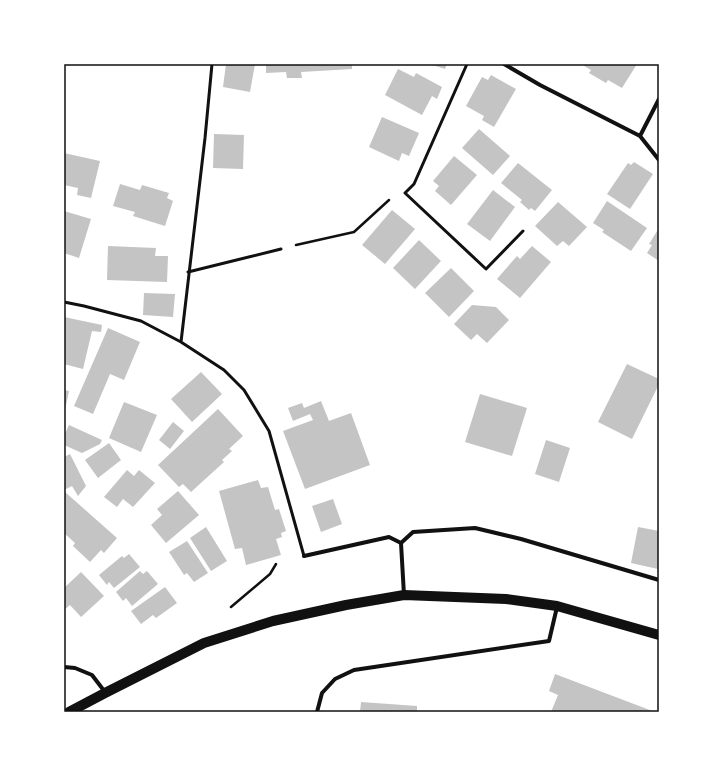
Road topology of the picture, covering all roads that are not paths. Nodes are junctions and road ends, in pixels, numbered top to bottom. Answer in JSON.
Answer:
{"nodes":[{"id":1,"x":212,"y":64,"type":"edge"},
{"id":2,"x":467,"y":64,"type":"edge"},
{"id":3,"x":504,"y":64,"type":"edge"},
{"id":4,"x":659,"y":99,"type":"edge"},
{"id":5,"x":640,"y":136,"type":"junction"},
{"id":6,"x":659,"y":160,"type":"edge"},
{"id":7,"x":523,"y":230,"type":"dead end"},
{"id":8,"x":281,"y":249,"type":"road end"},
{"id":9,"x":188,"y":272,"type":"junction"},
{"id":10,"x":64,"y":302,"type":"edge"},
{"id":11,"x":181,"y":342,"type":"junction"},
{"id":12,"x":401,"y":543,"type":"junction"},
{"id":13,"x":304,"y":556,"type":"joint"},
{"id":14,"x":659,"y":580,"type":"edge"},
{"id":15,"x":404,"y":595,"type":"junction"},
{"id":16,"x":557,"y":606,"type":"junction"},
{"id":17,"x":659,"y":635,"type":"edge"},
{"id":18,"x":64,"y":667,"type":"edge"},
{"id":19,"x":105,"y":693,"type":"junction"},
{"id":20,"x":69,"y":712,"type":"edge"},
{"id":21,"x":317,"y":712,"type":"edge"}],
"edges":[{"from":1,"to":9,"type":"lane"},
{"from":2,"to":7,"type":"lane"},
{"from":3,"to":5,"type":"street"},
{"from":4,"to":5,"type":"street"},
{"from":5,"to":6,"type":"street"},
{"from":8,"to":9,"type":"lane"},
{"from":9,"to":11,"type":"lane"},
{"from":10,"to":11,"type":"lane"},
{"from":11,"to":13,"type":"lane"},
{"from":12,"to":13,"type":"street"},
{"from":12,"to":14,"type":"street"},
{"from":12,"to":15,"type":"street"},
{"from":15,"to":16,"type":"main road"},
{"from":15,"to":19,"type":"main road"},
{"from":16,"to":17,"type":"main road"},
{"from":16,"to":21,"type":"street"},
{"from":18,"to":19,"type":"street"},
{"from":19,"to":20,"type":"main road"}]}
